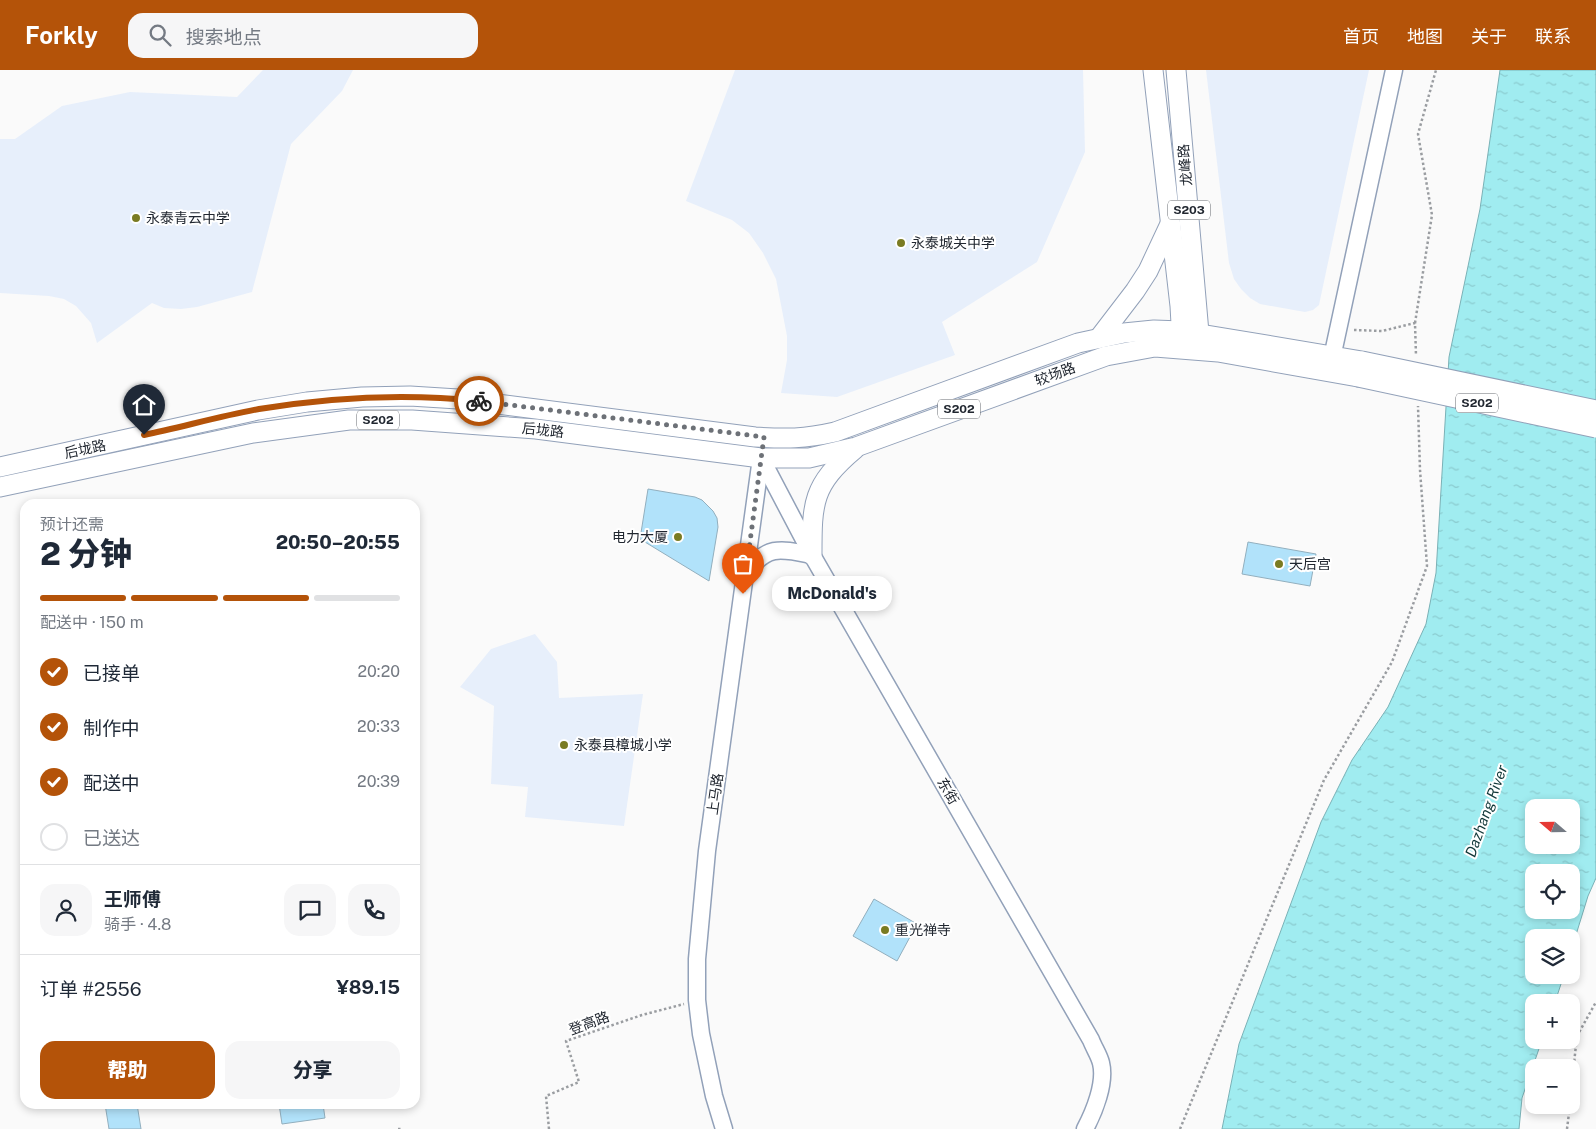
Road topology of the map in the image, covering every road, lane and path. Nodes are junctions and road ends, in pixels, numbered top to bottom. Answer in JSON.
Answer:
{"nodes":[{"id":1,"x":1153,"y":70,"type":"edge"},
{"id":2,"x":1176,"y":70,"type":"edge"},
{"id":3,"x":1394,"y":70,"type":"edge"},
{"id":4,"x":1436,"y":70,"type":"edge"},
{"id":5,"x":1170,"y":223,"type":"junction"},
{"id":6,"x":1415,"y":323,"type":"junction"},
{"id":7,"x":1338,"y":330,"type":"junction"},
{"id":8,"x":1099,"y":338,"type":"junction"},
{"id":9,"x":1191,"y":341,"type":"junction"},
{"id":10,"x":1416,"y":362,"type":"dead end"},
{"id":11,"x":1331,"y":363,"type":"junction"},
{"id":12,"x":1360,"y":369,"type":"junction"},
{"id":13,"x":1418,"y":401,"type":"dead end"},
{"id":14,"x":1596,"y":410,"type":"edge"},
{"id":15,"x":1596,"y":428,"type":"edge"},
{"id":16,"x":764,"y":437,"type":"junction"},
{"id":17,"x":856,"y":447,"type":"junction"},
{"id":18,"x":760,"y":458,"type":"junction"},
{"id":19,"x":0,"y":467,"type":"edge"},
{"id":20,"x":0,"y":487,"type":"edge"},
{"id":21,"x":812,"y":555,"type":"junction"},
{"id":22,"x":746,"y":575,"type":"junction"},
{"id":23,"x":697,"y":1000,"type":"junction"},
{"id":24,"x":1596,"y":1002,"type":"edge"},
{"id":25,"x":1574,"y":1059,"type":"edge"},
{"id":26,"x":1569,"y":1114,"type":"edge"},
{"id":27,"x":549,"y":1129,"type":"edge"},
{"id":28,"x":724,"y":1129,"type":"edge"},
{"id":29,"x":1085,"y":1129,"type":"edge"},
{"id":30,"x":1180,"y":1129,"type":"edge"},
{"id":31,"x":1567,"y":1129,"type":"edge"}],
"edges":[{"from":1,"to":5,"type":"main road","name":"龙峰路","number":"S203"},
{"from":2,"to":9,"type":"main road","name":"龙峰路","number":"S203"},
{"from":3,"to":7,"type":"street"},
{"from":4,"to":6,"type":"path"},
{"from":5,"to":8,"type":"main road"},
{"from":5,"to":9,"type":"main road","name":"龙峰路","number":"S203"},
{"from":6,"to":7,"type":"path"},
{"from":6,"to":10,"type":"path"},
{"from":7,"to":11,"type":"street"},
{"from":8,"to":9,"type":"main road","name":"较场路","number":"S202"},
{"from":8,"to":16,"type":"main road","name":"较场路","number":"S202"},
{"from":9,"to":11,"type":"main road","name":"较场路","number":"S202"},
{"from":9,"to":17,"type":"main road","name":"较场路","number":"S202"},
{"from":11,"to":12,"type":"main road","name":"较场路","number":"S202"},
{"from":12,"to":14,"type":"main road","number":"S202","bridge":true},
{"from":12,"to":15,"type":"main road","number":"S202","bridge":true},
{"from":13,"to":30,"type":"path"},
{"from":16,"to":18,"type":"main road"},
{"from":16,"to":19,"type":"main road","name":"后垅路","number":"S202"},
{"from":17,"to":18,"type":"main road","name":"较场路","number":"S202"},
{"from":17,"to":21,"type":"main road"},
{"from":18,"to":20,"type":"main road","name":"后垅路","number":"S202"},
{"from":18,"to":21,"type":"street","name":"东街"},
{"from":18,"to":22,"type":"street","name":"上马路"},
{"from":21,"to":22,"type":"street"},
{"from":21,"to":29,"type":"street","name":"东街"},
{"from":22,"to":23,"type":"street","name":"上马路"},
{"from":23,"to":27,"type":"path","name":"登高路"},
{"from":23,"to":28,"type":"street","name":"上马路"},
{"from":24,"to":25,"type":"path"},
{"from":26,"to":31,"type":"path"}]}
